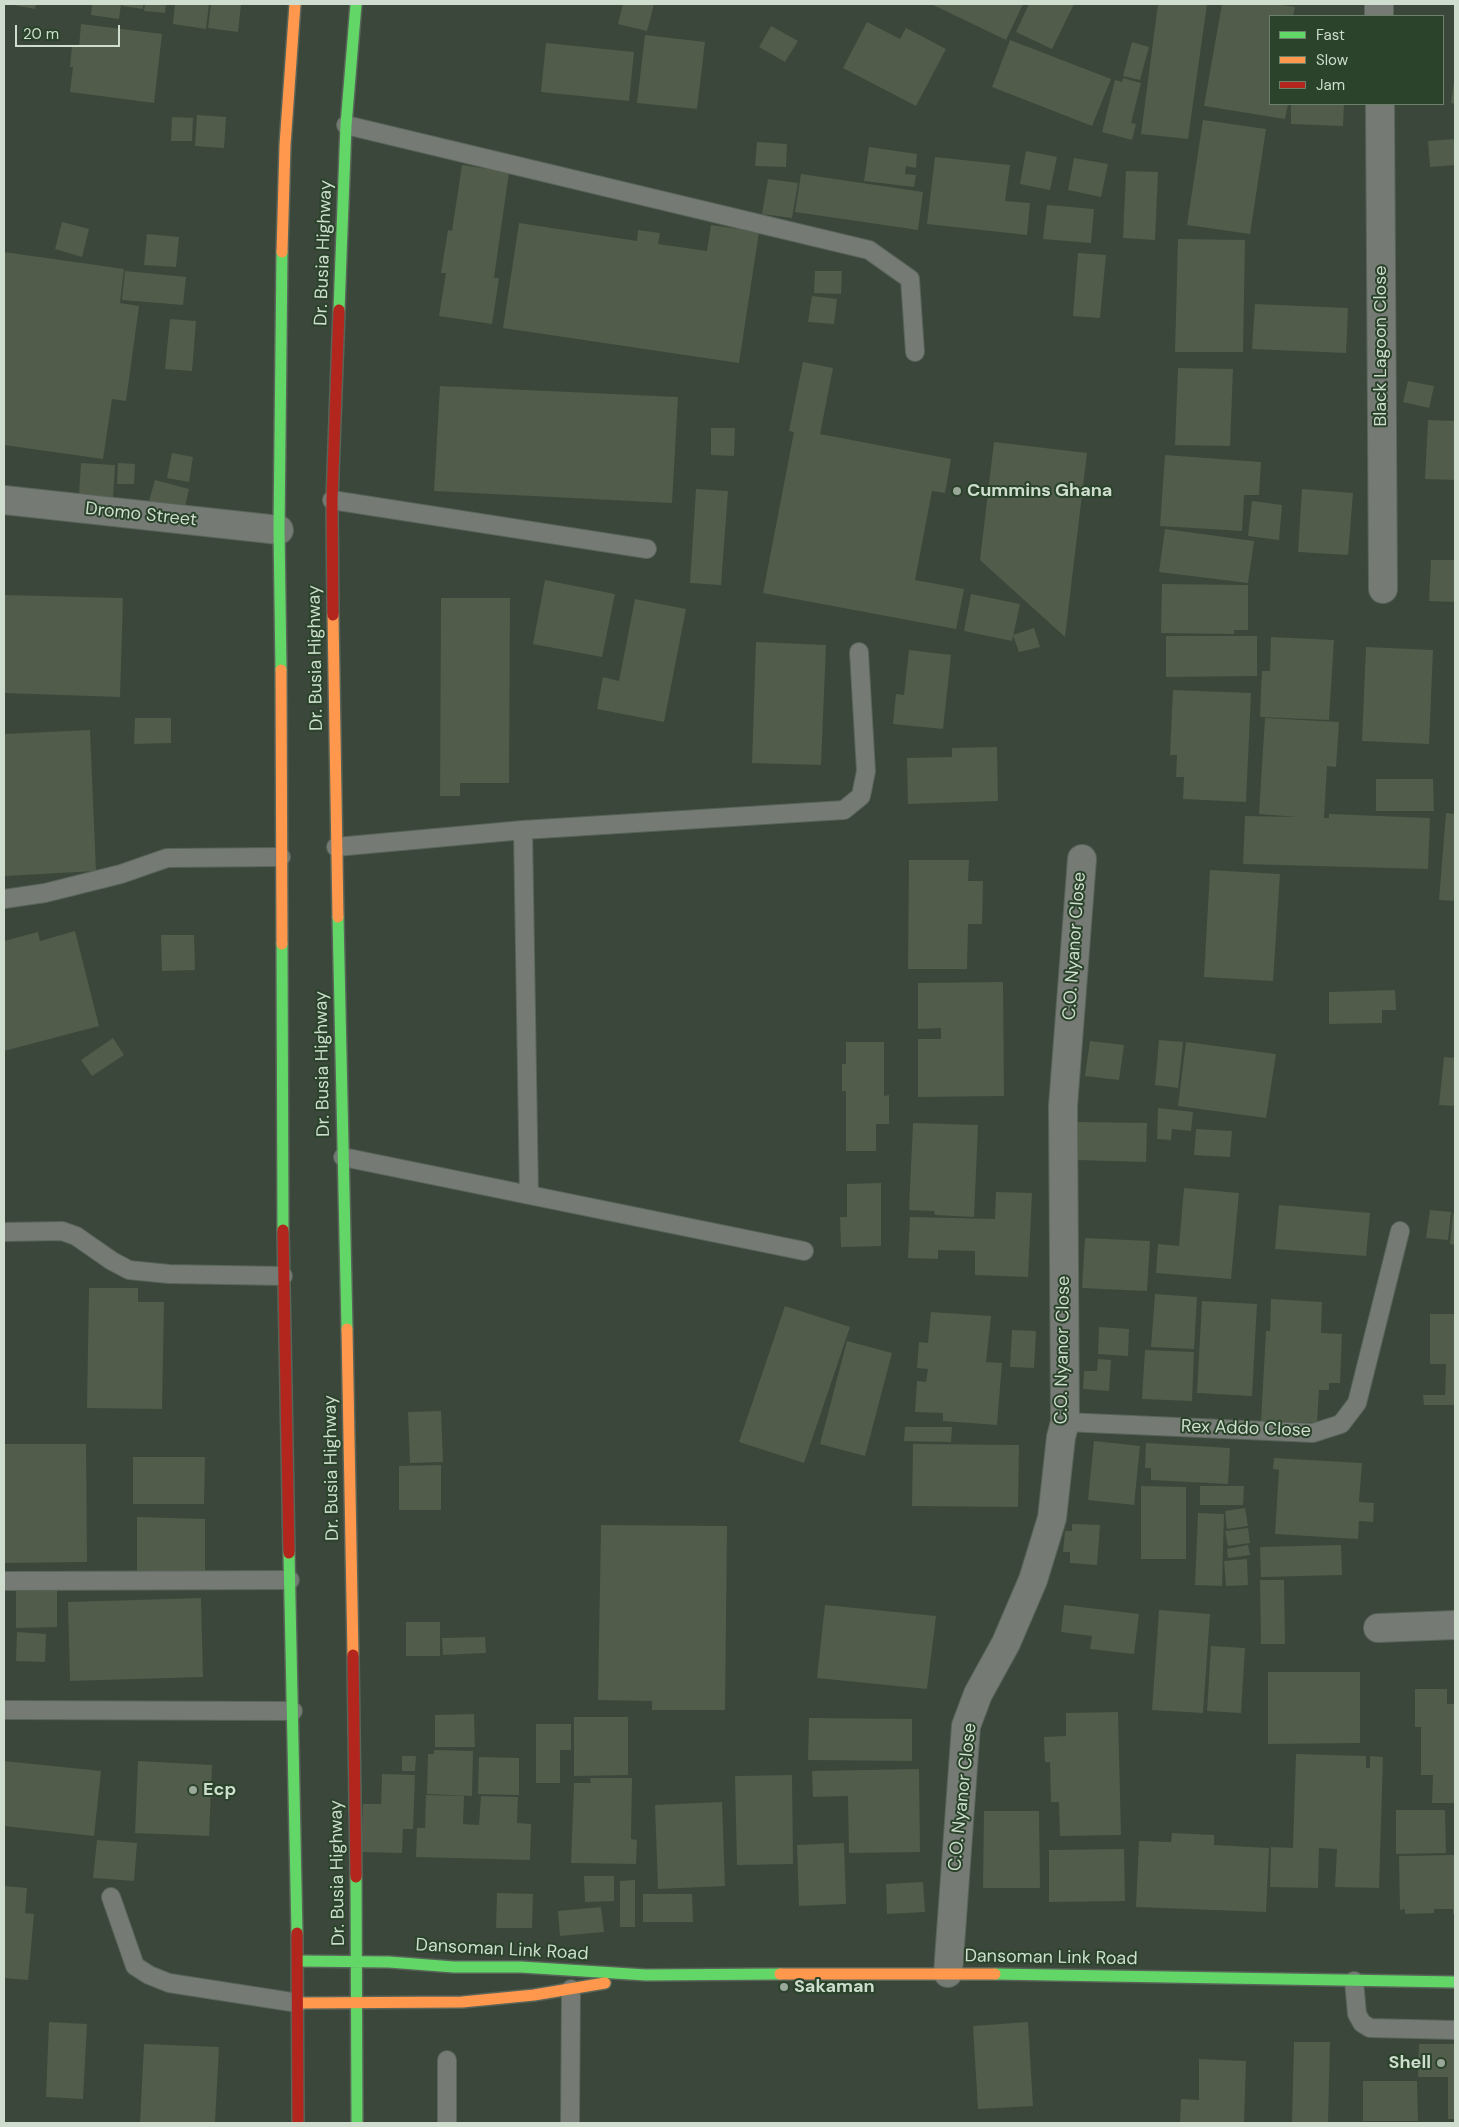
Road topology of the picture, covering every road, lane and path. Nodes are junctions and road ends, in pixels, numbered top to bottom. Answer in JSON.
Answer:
{"nodes":[{"id":1,"x":295,"y":4,"type":"edge"},
{"id":2,"x":356,"y":4,"type":"edge"},
{"id":3,"x":1380,"y":105,"type":"edge"},
{"id":4,"x":346,"y":125,"type":"junction"},
{"id":5,"x":915,"y":352,"type":"dead end"},
{"id":6,"x":4,"y":500,"type":"edge"},
{"id":7,"x":332,"y":500,"type":"junction"},
{"id":8,"x":279,"y":530,"type":"junction"},
{"id":9,"x":646,"y":549,"type":"dead end"},
{"id":10,"x":1382,"y":589,"type":"dead end"},
{"id":11,"x":860,"y":652,"type":"dead end"},
{"id":12,"x":522,"y":830,"type":"junction"},
{"id":13,"x":336,"y":846,"type":"junction"},
{"id":14,"x":281,"y":857,"type":"junction"},
{"id":15,"x":1082,"y":859,"type":"dead end"},
{"id":16,"x":4,"y":899,"type":"edge"},
{"id":17,"x":343,"y":1157,"type":"junction"},
{"id":18,"x":529,"y":1195,"type":"junction"},
{"id":19,"x":1400,"y":1231,"type":"dead end"},
{"id":20,"x":4,"y":1232,"type":"edge"},
{"id":21,"x":804,"y":1251,"type":"dead end"},
{"id":22,"x":283,"y":1276,"type":"junction"},
{"id":23,"x":1065,"y":1422,"type":"junction"},
{"id":24,"x":4,"y":1580,"type":"edge"},
{"id":25,"x":290,"y":1580,"type":"junction"},
{"id":26,"x":1455,"y":1625,"type":"edge"},
{"id":27,"x":1378,"y":1628,"type":"dead end"},
{"id":28,"x":4,"y":1710,"type":"edge"},
{"id":29,"x":293,"y":1711,"type":"junction"},
{"id":30,"x":111,"y":1897,"type":"dead end"},
{"id":31,"x":298,"y":1961,"type":"junction"},
{"id":32,"x":357,"y":1961,"type":"junction"},
{"id":33,"x":948,"y":1973,"type":"junction"},
{"id":34,"x":646,"y":1975,"type":"junction"},
{"id":35,"x":1354,"y":1981,"type":"junction"},
{"id":36,"x":1455,"y":1982,"type":"edge"},
{"id":37,"x":571,"y":1989,"type":"junction"},
{"id":38,"x":298,"y":2002,"type":"junction"},
{"id":39,"x":355,"y":2003,"type":"junction"},
{"id":40,"x":1455,"y":2030,"type":"edge"},
{"id":41,"x":447,"y":2060,"type":"dead end"},
{"id":42,"x":298,"y":2123,"type":"edge"},
{"id":43,"x":357,"y":2123,"type":"edge"},
{"id":44,"x":447,"y":2123,"type":"edge"},
{"id":45,"x":570,"y":2123,"type":"edge"}],
"edges":[{"from":1,"to":8,"type":"main road","name":"Dr. Busia Highway"},
{"from":2,"to":4,"type":"main road","name":"Dr. Busia Highway"},
{"from":3,"to":10,"type":"street","name":"Black Lagoon Close"},
{"from":4,"to":5,"type":"lane"},
{"from":4,"to":7,"type":"main road","name":"Dr. Busia Highway"},
{"from":6,"to":8,"type":"street","name":"Dromo Street"},
{"from":7,"to":9,"type":"lane"},
{"from":7,"to":13,"type":"main road","name":"Dr. Busia Highway"},
{"from":8,"to":14,"type":"main road","name":"Dr. Busia Highway"},
{"from":11,"to":12,"type":"lane"},
{"from":12,"to":13,"type":"lane"},
{"from":12,"to":18,"type":"lane"},
{"from":13,"to":17,"type":"main road","name":"Dr. Busia Highway"},
{"from":14,"to":16,"type":"lane"},
{"from":14,"to":22,"type":"main road","name":"Dr. Busia Highway"},
{"from":15,"to":23,"type":"street","name":"C.O. Nyanor Close"},
{"from":17,"to":18,"type":"lane"},
{"from":17,"to":32,"type":"main road","name":"Dr. Busia Highway"},
{"from":18,"to":21,"type":"lane"},
{"from":19,"to":23,"type":"lane","name":"Rex Addo Close"},
{"from":20,"to":22,"type":"lane"},
{"from":22,"to":25,"type":"main road","name":"Dr. Busia Highway"},
{"from":23,"to":33,"type":"street","name":"C.O. Nyanor Close"},
{"from":24,"to":25,"type":"lane"},
{"from":25,"to":29,"type":"main road","name":"Dr. Busia Highway"},
{"from":26,"to":27,"type":"street"},
{"from":28,"to":29,"type":"lane"},
{"from":29,"to":31,"type":"main road","name":"Dr. Busia Highway"},
{"from":30,"to":38,"type":"lane"},
{"from":31,"to":32,"type":"main road","name":"Dansoman Link Road"},
{"from":31,"to":38,"type":"main road","name":"Dr. Busia Highway"},
{"from":32,"to":34,"type":"main road","name":"Dansoman Link Road"},
{"from":32,"to":39,"type":"main road","name":"Dr. Busia Highway"},
{"from":33,"to":34,"type":"main road","name":"Dansoman Link Road"},
{"from":33,"to":35,"type":"main road","name":"Dansoman Link Road"},
{"from":34,"to":37,"type":"main road","name":"Dansoman Link Road"},
{"from":35,"to":36,"type":"main road","name":"Dansoman Link Road"},
{"from":35,"to":40,"type":"lane"},
{"from":37,"to":39,"type":"main road","name":"Dansoman Link Road"},
{"from":37,"to":45,"type":"lane"},
{"from":38,"to":39,"type":"main road","name":"Dansoman Link Road"},
{"from":38,"to":42,"type":"main road","name":"Dr. Busia Highway"},
{"from":39,"to":43,"type":"main road","name":"Dr. Busia Highway"},
{"from":41,"to":44,"type":"lane"}]}
